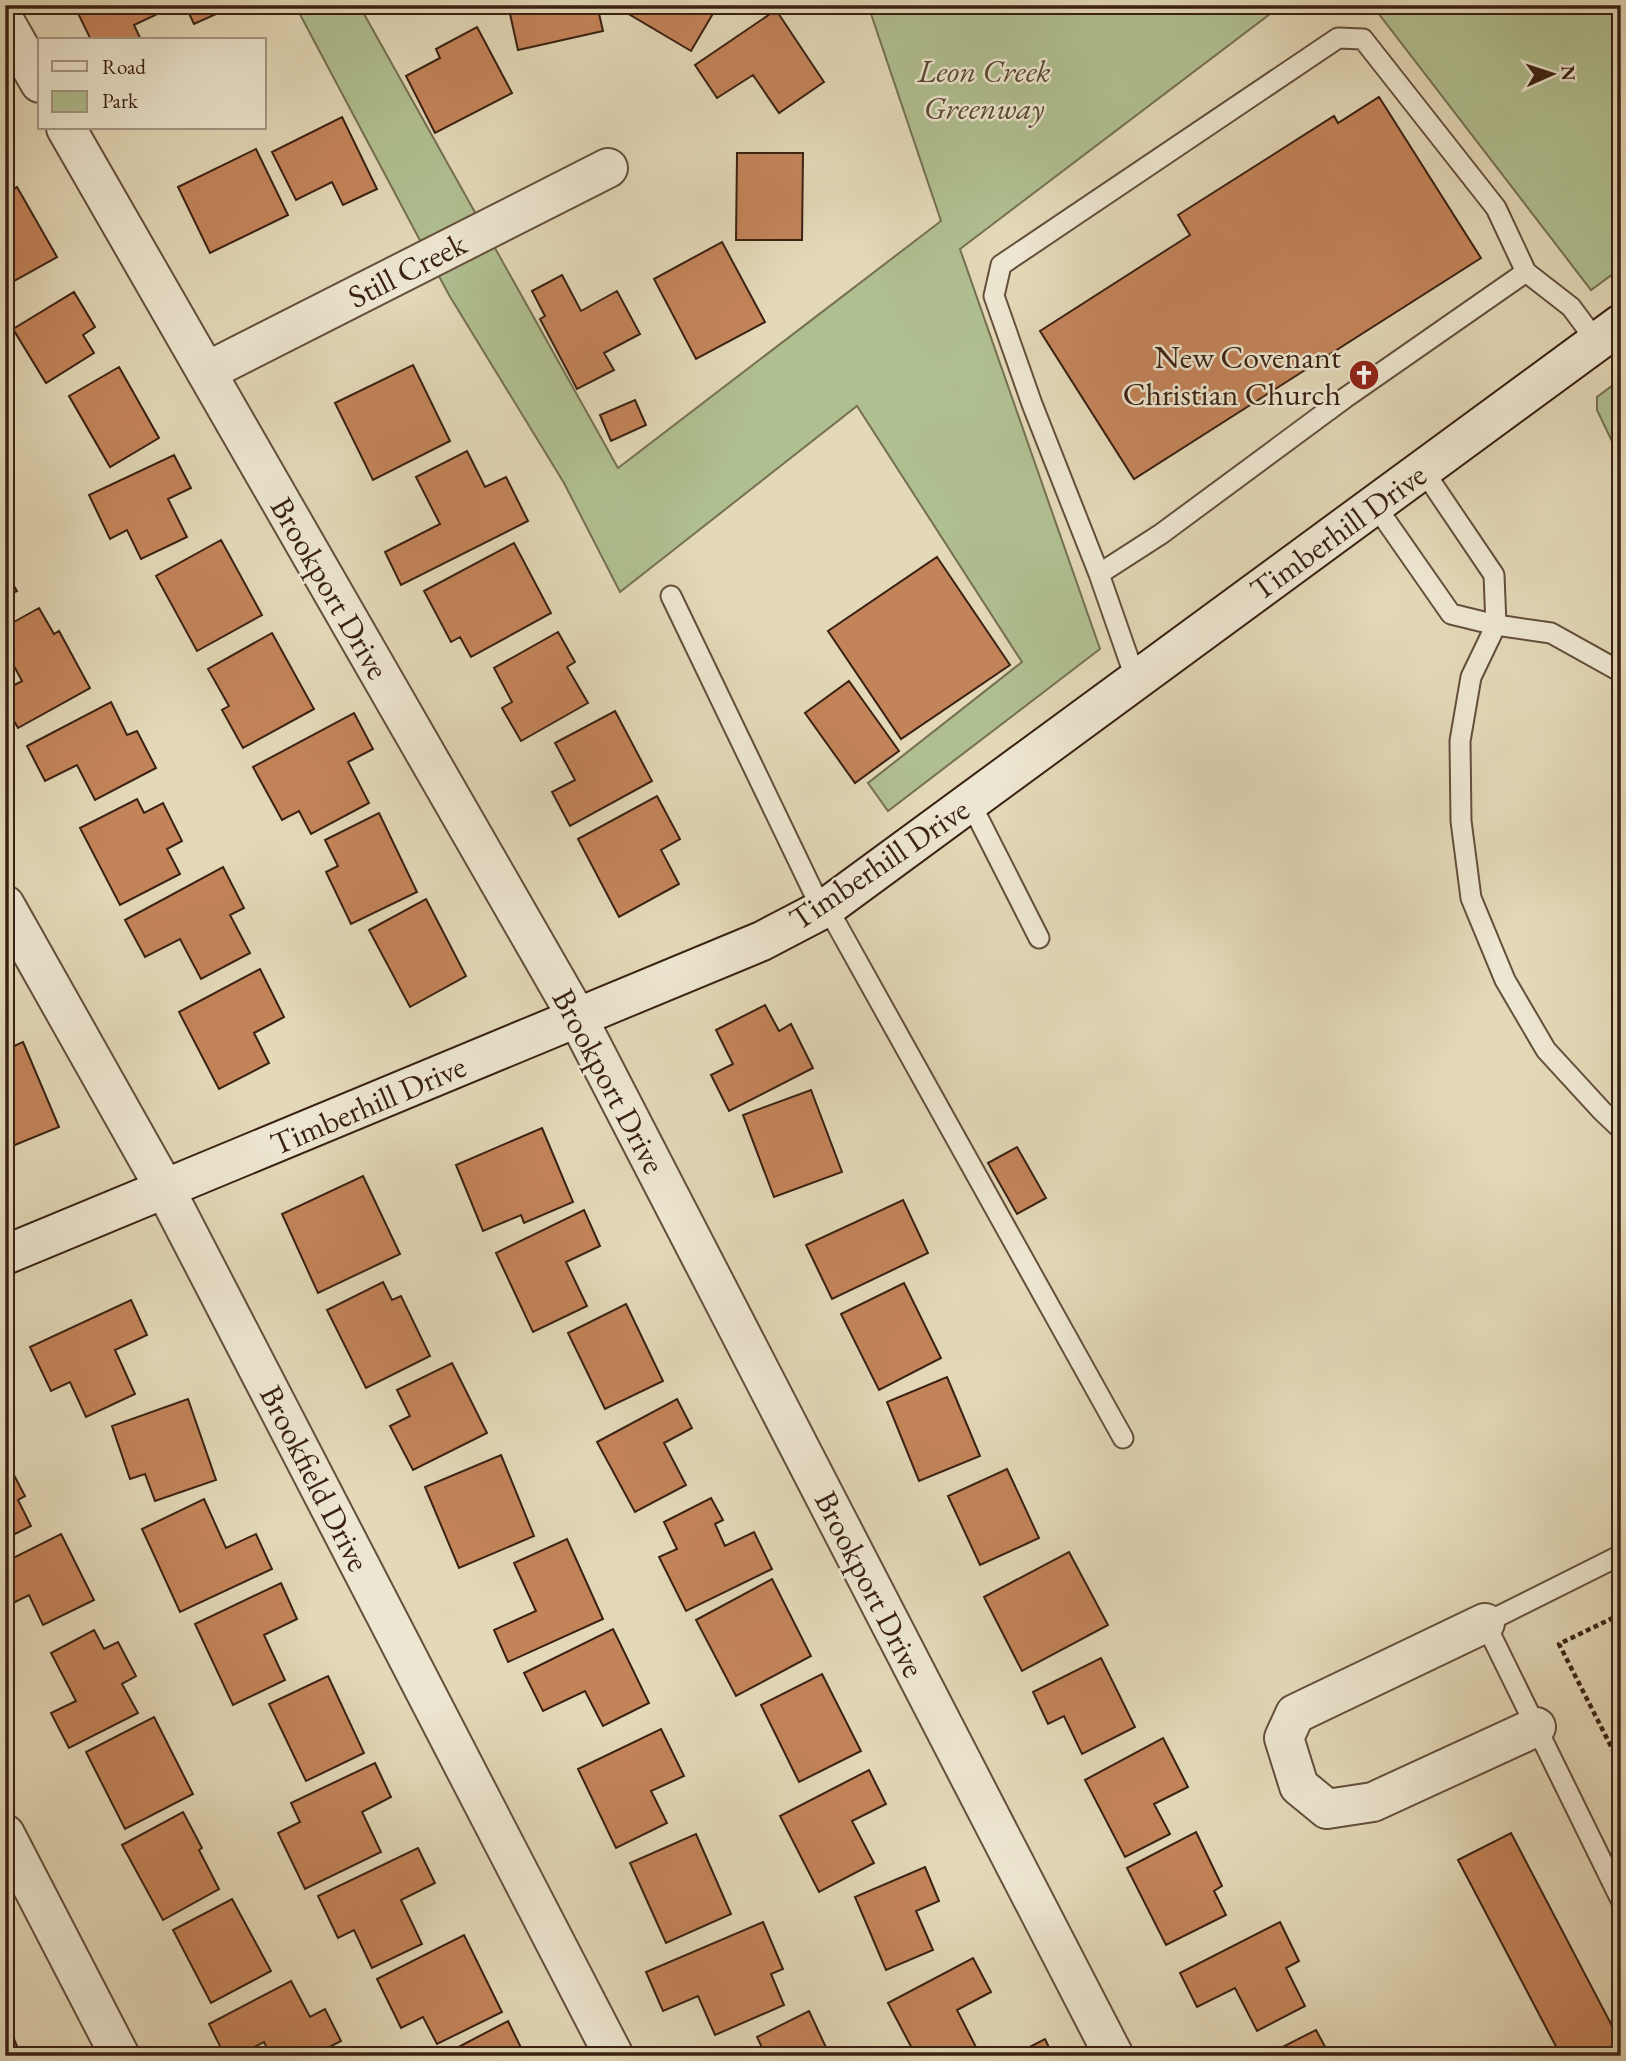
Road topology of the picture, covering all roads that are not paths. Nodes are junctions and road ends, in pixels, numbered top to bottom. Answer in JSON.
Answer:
{"nodes":[{"id":1,"x":5,"y":22,"type":"edge"},
{"id":2,"x":38,"y":80,"type":"edge"},
{"id":3,"x":67,"y":130,"type":"edge"},
{"id":4,"x":608,"y":168,"type":"dead end"},
{"id":5,"x":1525,"y":272,"type":"junction"},
{"id":6,"x":1609,"y":333,"type":"edge"},
{"id":7,"x":206,"y":372,"type":"junction"},
{"id":8,"x":1423,"y":470,"type":"junction"},
{"id":9,"x":1375,"y":505,"type":"junction"},
{"id":10,"x":1099,"y":574,"type":"junction"},
{"id":11,"x":671,"y":596,"type":"dead end"},
{"id":12,"x":1496,"y":625,"type":"junction"},
{"id":13,"x":1621,"y":672,"type":"edge"},
{"id":14,"x":1136,"y":681,"type":"junction"},
{"id":15,"x":970,"y":802,"type":"junction"},
{"id":16,"x":5,"y":905,"type":"edge"},
{"id":17,"x":825,"y":908,"type":"junction"},
{"id":18,"x":1039,"y":938,"type":"dead end"},
{"id":19,"x":578,"y":1017,"type":"junction"},
{"id":20,"x":1621,"y":1129,"type":"edge"},
{"id":21,"x":165,"y":1189,"type":"junction"},
{"id":22,"x":5,"y":1255,"type":"edge"},
{"id":23,"x":1123,"y":1438,"type":"dead end"},
{"id":24,"x":1621,"y":1555,"type":"edge"},
{"id":25,"x":1485,"y":1623,"type":"junction"},
{"id":26,"x":1536,"y":1727,"type":"junction"},
{"id":27,"x":5,"y":1835,"type":"edge"},
{"id":28,"x":1621,"y":1900,"type":"edge"},
{"id":29,"x":120,"y":2056,"type":"edge"},
{"id":30,"x":614,"y":2056,"type":"edge"},
{"id":31,"x":1114,"y":2056,"type":"edge"}],
"edges":[{"from":1,"to":2,"type":"street"},
{"from":3,"to":7,"type":"street","name":"Brookport Drive"},
{"from":4,"to":7,"type":"street","name":"Still Creek"},
{"from":5,"to":6,"type":"lane"},
{"from":5,"to":10,"type":"lane"},
{"from":5,"to":10,"type":"lane"},
{"from":6,"to":8,"type":"street","name":"Timberhill Drive"},
{"from":7,"to":19,"type":"street","name":"Brookport Drive"},
{"from":8,"to":9,"type":"street","name":"Timberhill Drive"},
{"from":8,"to":12,"type":"lane"},
{"from":9,"to":12,"type":"lane"},
{"from":9,"to":14,"type":"street","name":"Timberhill Drive"},
{"from":10,"to":14,"type":"lane"},
{"from":11,"to":17,"type":"lane"},
{"from":12,"to":13,"type":"lane"},
{"from":12,"to":20,"type":"lane"},
{"from":14,"to":15,"type":"street","name":"Timberhill Drive"},
{"from":15,"to":17,"type":"street","name":"Timberhill Drive"},
{"from":15,"to":18,"type":"lane"},
{"from":16,"to":21,"type":"street","name":"Brookfield Drive"},
{"from":17,"to":19,"type":"street","name":"Timberhill Drive"},
{"from":17,"to":23,"type":"lane"},
{"from":19,"to":21,"type":"street","name":"Timberhill Drive"},
{"from":19,"to":31,"type":"street","name":"Brookport Drive"},
{"from":21,"to":22,"type":"street","name":"Timberhill Drive"},
{"from":21,"to":30,"type":"street","name":"Brookfield Drive"},
{"from":24,"to":25,"type":"lane"},
{"from":25,"to":26,"type":"lane"},
{"from":25,"to":26,"type":"street"},
{"from":26,"to":28,"type":"lane"},
{"from":27,"to":29,"type":"street"}]}
